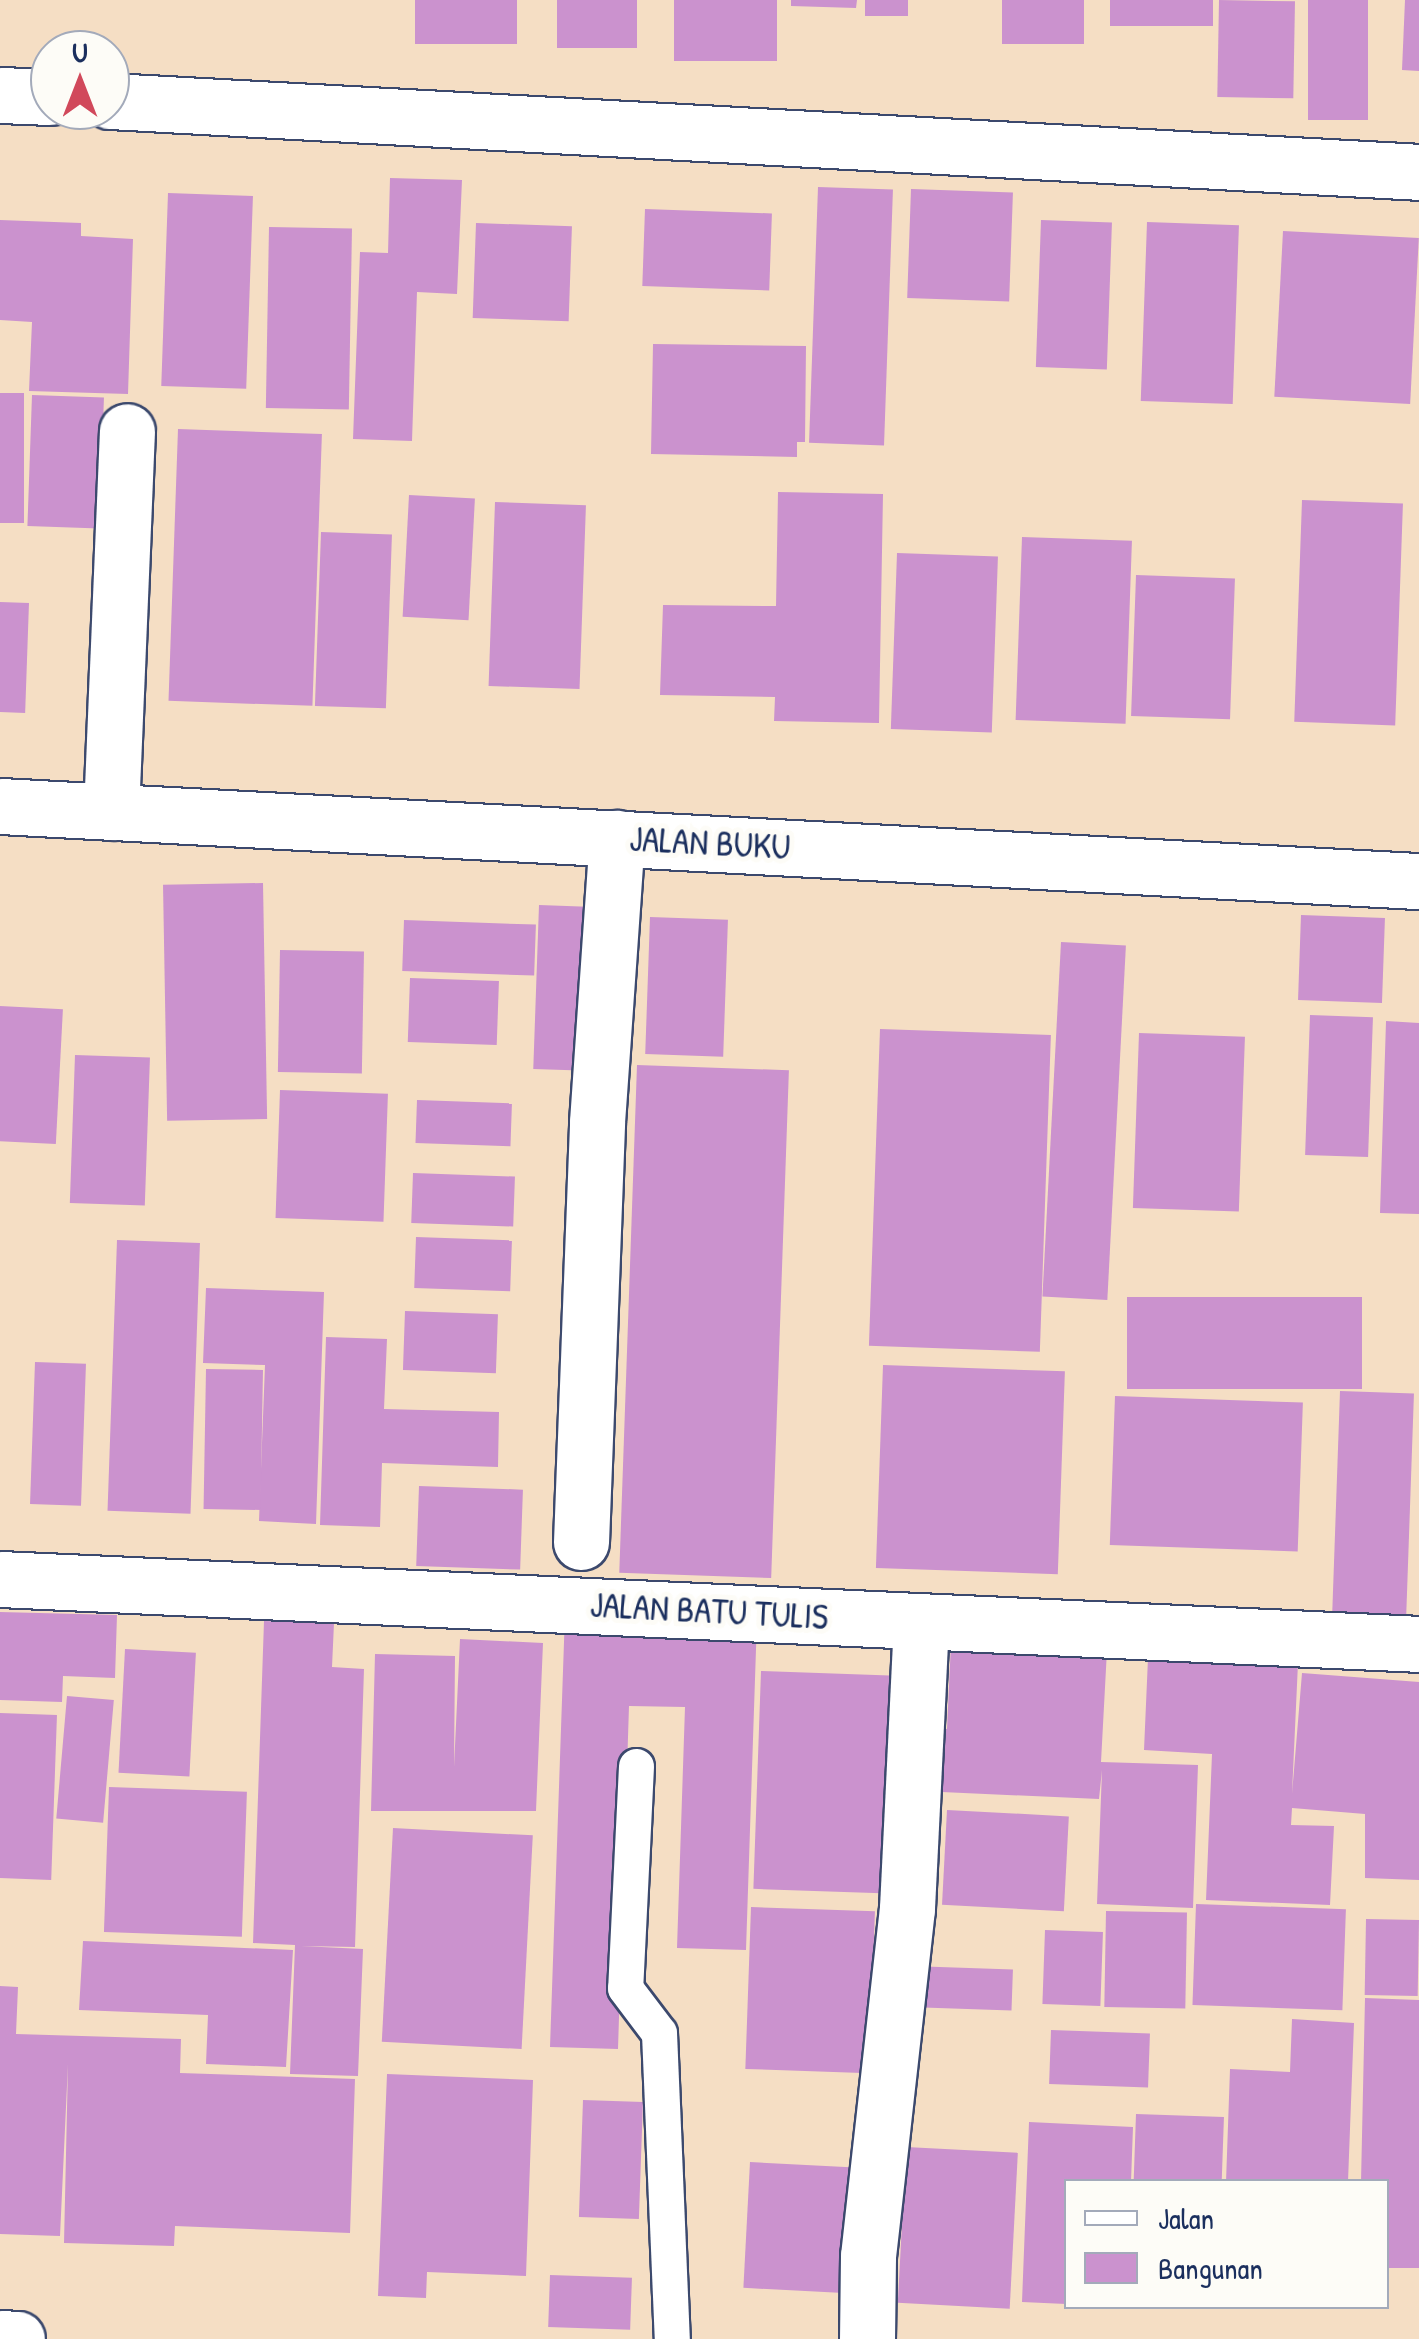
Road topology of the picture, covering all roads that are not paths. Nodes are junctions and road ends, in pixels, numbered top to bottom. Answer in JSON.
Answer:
{"nodes":[{"id":1,"x":0,"y":94,"type":"edge"},
{"id":2,"x":30,"y":96,"type":"edge"},
{"id":3,"x":130,"y":102,"type":"edge"},
{"id":4,"x":1419,"y":172,"type":"edge"},
{"id":5,"x":127,"y":431,"type":"dead end"},
{"id":6,"x":0,"y":806,"type":"edge"},
{"id":7,"x":111,"y":812,"type":"junction"},
{"id":8,"x":617,"y":838,"type":"junction"},
{"id":9,"x":1419,"y":881,"type":"edge"},
{"id":10,"x":581,"y":1542,"type":"dead end"},
{"id":11,"x":0,"y":1579,"type":"edge"},
{"id":12,"x":921,"y":1621,"type":"junction"},
{"id":13,"x":1419,"y":1644,"type":"edge"},
{"id":14,"x":636,"y":1766,"type":"dead end"},
{"id":15,"x":0,"y":2338,"type":"edge"},
{"id":16,"x":17,"y":2339,"type":"edge"},
{"id":17,"x":672,"y":2339,"type":"edge"},
{"id":18,"x":867,"y":2339,"type":"edge"}],
"edges":[{"from":1,"to":2,"type":"street"},
{"from":3,"to":4,"type":"street"},
{"from":5,"to":7,"type":"street"},
{"from":6,"to":7,"type":"street","name":"JALAN BUKU"},
{"from":7,"to":8,"type":"street","name":"JALAN BUKU"},
{"from":8,"to":9,"type":"street","name":"JALAN BUKU"},
{"from":8,"to":10,"type":"street"},
{"from":11,"to":12,"type":"street","name":"JALAN BATU TULIS"},
{"from":12,"to":13,"type":"street","name":"JALAN BATU TULIS"},
{"from":12,"to":18,"type":"street"},
{"from":14,"to":17,"type":"lane"},
{"from":15,"to":16,"type":"street"}]}
